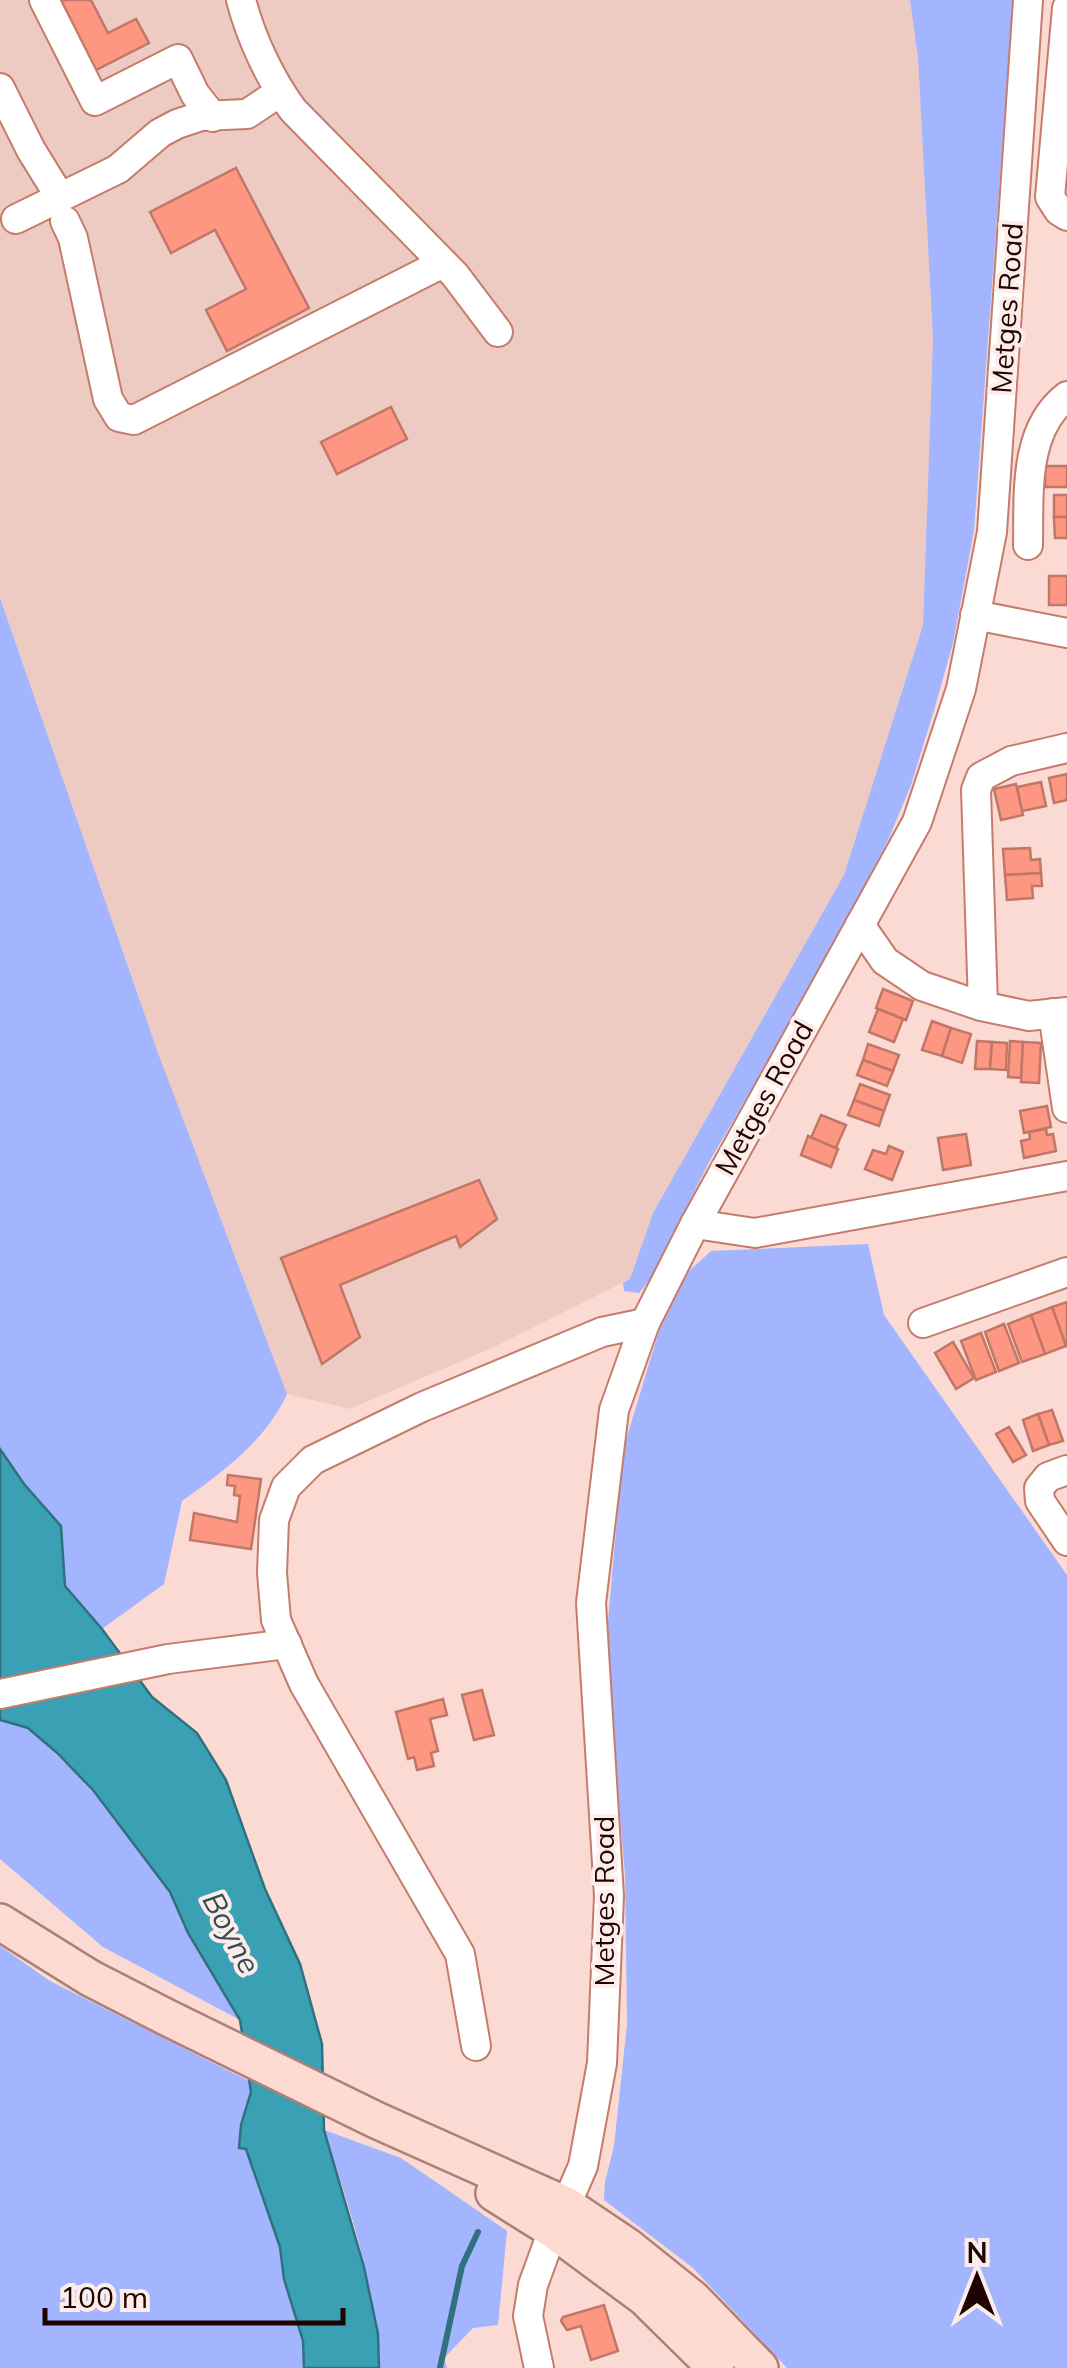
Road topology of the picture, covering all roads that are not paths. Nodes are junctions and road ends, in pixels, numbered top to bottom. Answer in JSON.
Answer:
{"nodes":[{"id":1,"x":44,"y":0,"type":"edge"},
{"id":2,"x":241,"y":0,"type":"edge"},
{"id":3,"x":1028,"y":0,"type":"edge"},
{"id":4,"x":1067,"y":8,"type":"edge"},
{"id":5,"x":0,"y":88,"type":"edge"},
{"id":6,"x":280,"y":92,"type":"junction"},
{"id":7,"x":214,"y":117,"type":"junction"},
{"id":8,"x":62,"y":209,"type":"junction"},
{"id":9,"x":1067,"y":216,"type":"edge"},
{"id":10,"x":16,"y":219,"type":"dead end"},
{"id":11,"x":443,"y":263,"type":"junction"},
{"id":12,"x":498,"y":332,"type":"dead end"},
{"id":13,"x":1067,"y":396,"type":"edge"},
{"id":14,"x":1028,"y":545,"type":"dead end"},
{"id":15,"x":975,"y":616,"type":"junction"},
{"id":16,"x":1067,"y":633,"type":"edge"},
{"id":17,"x":1067,"y":748,"type":"edge"},
{"id":18,"x":860,"y":925,"type":"junction"},
{"id":19,"x":983,"y":1006,"type":"junction"},
{"id":20,"x":1060,"y":1012,"type":"edge"},
{"id":21,"x":1067,"y":1108,"type":"edge"},
{"id":22,"x":1067,"y":1176,"type":"edge"},
{"id":23,"x":696,"y":1224,"type":"junction"},
{"id":24,"x":1067,"y":1272,"type":"edge"},
{"id":25,"x":645,"y":1322,"type":"junction"},
{"id":26,"x":923,"y":1323,"type":"dead end"},
{"id":27,"x":1067,"y":1470,"type":"edge"},
{"id":28,"x":1067,"y":1541,"type":"edge"},
{"id":29,"x":287,"y":1644,"type":"junction"},
{"id":30,"x":0,"y":1694,"type":"edge"},
{"id":31,"x":0,"y":1922,"type":"edge"},
{"id":32,"x":476,"y":2046,"type":"dead end"},
{"id":33,"x":560,"y":2217,"type":"junction"},
{"id":34,"x":539,"y":2368,"type":"edge"},
{"id":35,"x":716,"y":2368,"type":"edge"},
{"id":36,"x":760,"y":2368,"type":"edge"}],
"edges":[{"from":1,"to":7,"type":"street"},
{"from":2,"to":6,"type":"street"},
{"from":3,"to":15,"type":"street","name":"Metges Road"},
{"from":4,"to":9,"type":"street"},
{"from":5,"to":8,"type":"street"},
{"from":6,"to":7,"type":"street"},
{"from":6,"to":11,"type":"street"},
{"from":7,"to":8,"type":"street"},
{"from":8,"to":10,"type":"street"},
{"from":8,"to":11,"type":"street"},
{"from":11,"to":12,"type":"street"},
{"from":13,"to":14,"type":"street"},
{"from":15,"to":16,"type":"street"},
{"from":15,"to":18,"type":"street","name":"Metges Road"},
{"from":17,"to":19,"type":"street"},
{"from":18,"to":19,"type":"street"},
{"from":18,"to":23,"type":"street","name":"Metges Road"},
{"from":19,"to":20,"type":"street"},
{"from":20,"to":21,"type":"street"},
{"from":22,"to":23,"type":"street"},
{"from":23,"to":25,"type":"street","name":"Metges Road"},
{"from":24,"to":26,"type":"street"},
{"from":25,"to":29,"type":"street"},
{"from":25,"to":33,"type":"street","name":"Metges Road"},
{"from":27,"to":28,"type":"street"},
{"from":29,"to":30,"type":"street"},
{"from":29,"to":32,"type":"street"},
{"from":31,"to":33,"type":"main road"},
{"from":33,"to":34,"type":"street","name":"Metges Road"},
{"from":33,"to":35,"type":"main road"},
{"from":33,"to":36,"type":"main road"}]}
